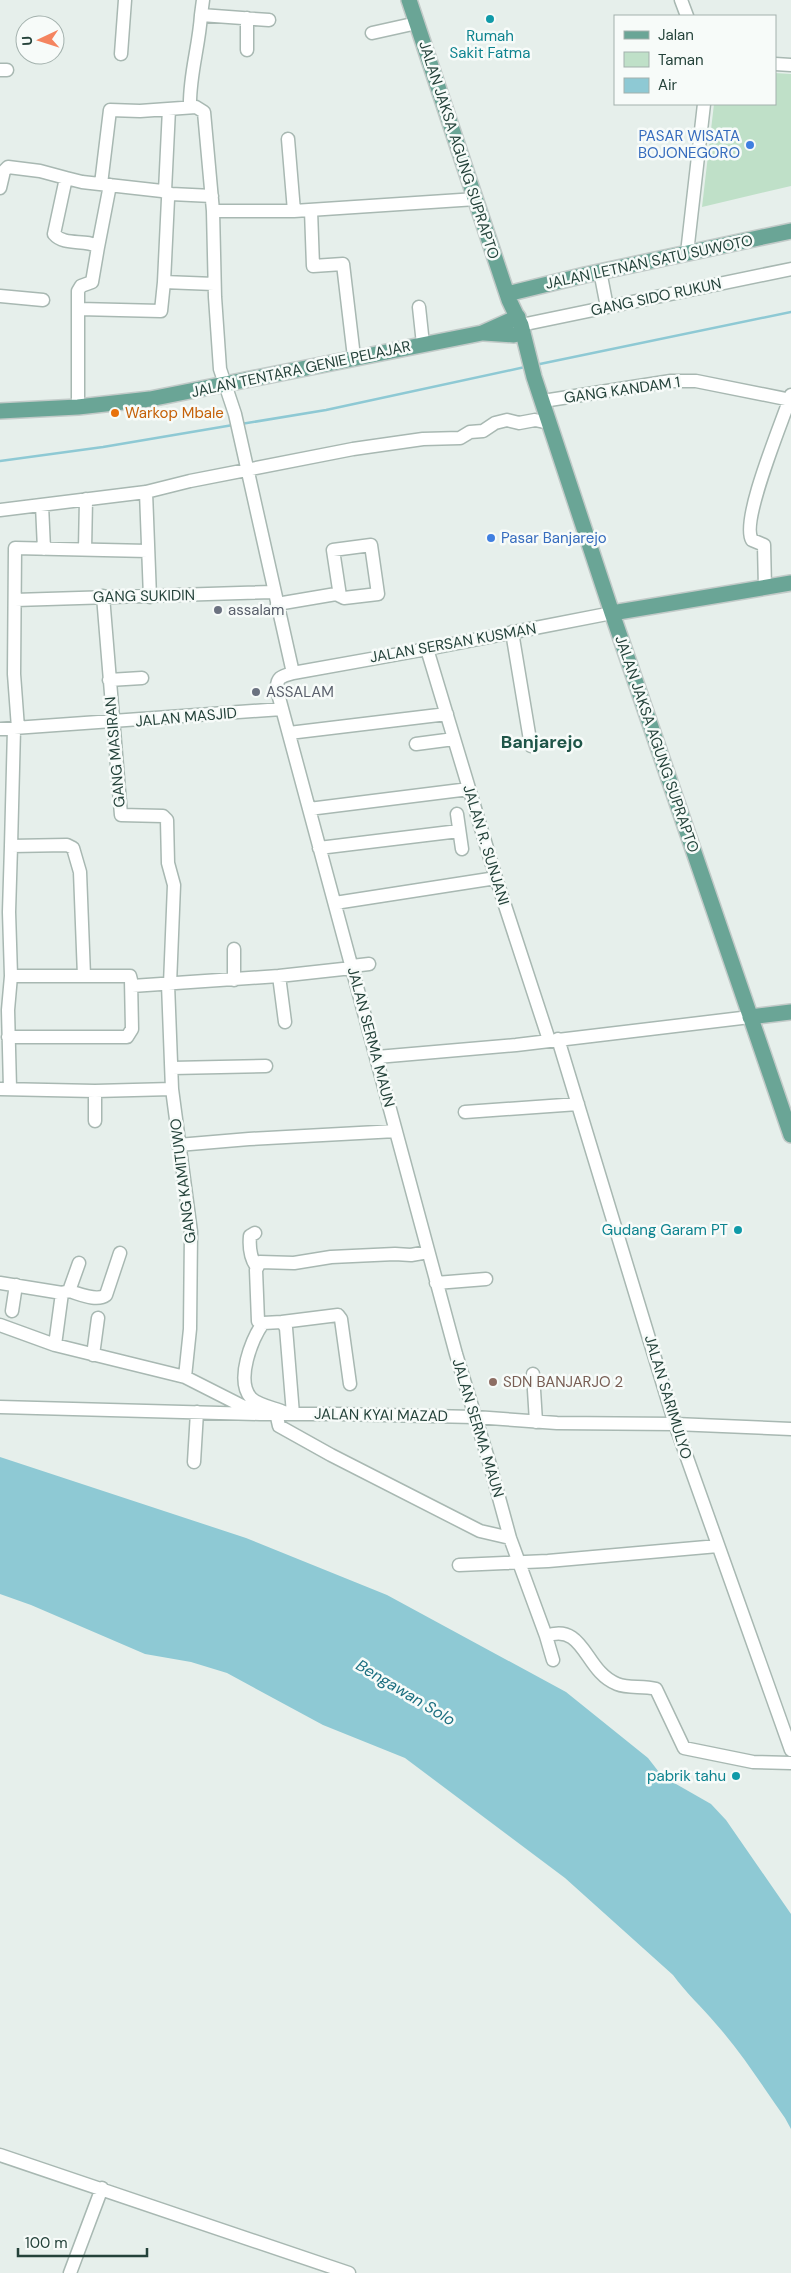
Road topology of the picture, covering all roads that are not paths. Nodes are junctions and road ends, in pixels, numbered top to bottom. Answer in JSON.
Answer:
{"nodes":[{"id":1,"x":125,"y":0,"type":"edge"},
{"id":2,"x":203,"y":0,"type":"edge"},
{"id":3,"x":409,"y":0,"type":"edge"},
{"id":4,"x":681,"y":0,"type":"edge"},
{"id":5,"x":202,"y":15,"type":"junction"},
{"id":6,"x":687,"y":15,"type":"edge"},
{"id":7,"x":248,"y":18,"type":"junction"},
{"id":8,"x":269,"y":20,"type":"dead end"},
{"id":9,"x":417,"y":23,"type":"junction"},
{"id":10,"x":372,"y":33,"type":"dead end"},
{"id":11,"x":247,"y":50,"type":"dead end"},
{"id":12,"x":121,"y":54,"type":"dead end"},
{"id":13,"x":776,"y":64,"type":"edge"},
{"id":14,"x":791,"y":65,"type":"edge"},
{"id":15,"x":704,"y":105,"type":"edge"},
{"id":16,"x":190,"y":107,"type":"junction"},
{"id":17,"x":169,"y":109,"type":"junction"},
{"id":18,"x":288,"y":139,"type":"dead end"},
{"id":19,"x":66,"y":178,"type":"junction"},
{"id":20,"x":106,"y":185,"type":"junction"},
{"id":21,"x":0,"y":188,"type":"edge"},
{"id":22,"x":168,"y":193,"type":"junction"},
{"id":23,"x":212,"y":196,"type":"junction"},
{"id":24,"x":476,"y":199,"type":"junction"},
{"id":25,"x":294,"y":210,"type":"junction"},
{"id":26,"x":311,"y":210,"type":"junction"},
{"id":27,"x":213,"y":211,"type":"junction"},
{"id":28,"x":791,"y":231,"type":"edge"},
{"id":29,"x":98,"y":247,"type":"junction"},
{"id":30,"x":687,"y":253,"type":"junction"},
{"id":31,"x":791,"y":269,"type":"edge"},
{"id":32,"x":600,"y":271,"type":"junction"},
{"id":33,"x":164,"y":282,"type":"junction"},
{"id":34,"x":214,"y":284,"type":"junction"},
{"id":35,"x":0,"y":296,"type":"edge"},
{"id":36,"x":508,"y":297,"type":"junction"},
{"id":37,"x":43,"y":300,"type":"dead end"},
{"id":38,"x":419,"y":307,"type":"dead end"},
{"id":39,"x":607,"y":307,"type":"junction"},
{"id":40,"x":79,"y":308,"type":"junction"},
{"id":41,"x":517,"y":326,"type":"junction"},
{"id":42,"x":423,"y":344,"type":"junction"},
{"id":43,"x":354,"y":357,"type":"junction"},
{"id":44,"x":227,"y":384,"type":"junction"},
{"id":45,"x":791,"y":398,"type":"edge"},
{"id":46,"x":543,"y":401,"type":"junction"},
{"id":47,"x":78,"y":407,"type":"junction"},
{"id":48,"x":0,"y":411,"type":"edge"},
{"id":49,"x":549,"y":423,"type":"junction"},
{"id":50,"x":247,"y":470,"type":"junction"},
{"id":51,"x":146,"y":492,"type":"junction"},
{"id":52,"x":86,"y":499,"type":"junction"},
{"id":53,"x":42,"y":505,"type":"junction"},
{"id":54,"x":0,"y":510,"type":"edge"},
{"id":55,"x":44,"y":549,"type":"junction"},
{"id":56,"x":85,"y":550,"type":"junction"},
{"id":57,"x":148,"y":551,"type":"junction"},
{"id":58,"x":791,"y":583,"type":"edge"},
{"id":59,"x":765,"y":588,"type":"junction"},
{"id":60,"x":103,"y":596,"type":"junction"},
{"id":61,"x":340,"y":596,"type":"junction"},
{"id":62,"x":150,"y":597,"type":"junction"},
{"id":63,"x":275,"y":598,"type":"junction"},
{"id":64,"x":15,"y":600,"type":"junction"},
{"id":65,"x":612,"y":613,"type":"junction"},
{"id":66,"x":512,"y":632,"type":"junction"},
{"id":67,"x":427,"y":649,"type":"junction"},
{"id":68,"x":294,"y":672,"type":"junction"},
{"id":69,"x":142,"y":678,"type":"dead end"},
{"id":70,"x":109,"y":680,"type":"junction"},
{"id":71,"x":282,"y":709,"type":"junction"},
{"id":72,"x":447,"y":714,"type":"junction"},
{"id":73,"x":112,"y":723,"type":"junction"},
{"id":74,"x":16,"y":728,"type":"junction"},
{"id":75,"x":0,"y":729,"type":"edge"},
{"id":76,"x":289,"y":733,"type":"junction"},
{"id":77,"x":454,"y":739,"type":"junction"},
{"id":78,"x":416,"y":744,"type":"dead end"},
{"id":79,"x":531,"y":746,"type":"dead end"},
{"id":80,"x":469,"y":789,"type":"junction"},
{"id":81,"x":309,"y":809,"type":"junction"},
{"id":82,"x":457,"y":814,"type":"dead end"},
{"id":83,"x":459,"y":831,"type":"junction"},
{"id":84,"x":11,"y":846,"type":"junction"},
{"id":85,"x":320,"y":848,"type":"junction"},
{"id":86,"x":462,"y":849,"type":"dead end"},
{"id":87,"x":496,"y":878,"type":"junction"},
{"id":88,"x":335,"y":903,"type":"junction"},
{"id":89,"x":234,"y":949,"type":"dead end"},
{"id":90,"x":369,"y":964,"type":"dead end"},
{"id":91,"x":352,"y":967,"type":"junction"},
{"id":92,"x":11,"y":976,"type":"junction"},
{"id":93,"x":84,"y":976,"type":"junction"},
{"id":94,"x":279,"y":976,"type":"junction"},
{"id":95,"x":234,"y":980,"type":"junction"},
{"id":96,"x":169,"y":984,"type":"junction"},
{"id":97,"x":132,"y":986,"type":"junction"},
{"id":98,"x":4,"y":1010,"type":"edge"},
{"id":99,"x":791,"y":1012,"type":"edge"},
{"id":100,"x":750,"y":1017,"type":"junction"},
{"id":101,"x":285,"y":1022,"type":"dead end"},
{"id":102,"x":8,"y":1037,"type":"junction"},
{"id":103,"x":554,"y":1040,"type":"junction"},
{"id":104,"x":377,"y":1057,"type":"junction"},
{"id":105,"x":266,"y":1066,"type":"dead end"},
{"id":106,"x":172,"y":1068,"type":"junction"},
{"id":107,"x":5,"y":1089,"type":"edge"},
{"id":108,"x":172,"y":1089,"type":"junction"},
{"id":109,"x":95,"y":1091,"type":"junction"},
{"id":110,"x":578,"y":1104,"type":"junction"},
{"id":111,"x":465,"y":1112,"type":"dead end"},
{"id":112,"x":95,"y":1121,"type":"dead end"},
{"id":113,"x":396,"y":1131,"type":"junction"},
{"id":114,"x":791,"y":1135,"type":"edge"},
{"id":115,"x":178,"y":1145,"type":"junction"},
{"id":116,"x":255,"y":1233,"type":"dead end"},
{"id":117,"x":428,"y":1252,"type":"junction"},
{"id":118,"x":120,"y":1254,"type":"dead end"},
{"id":119,"x":79,"y":1263,"type":"dead end"},
{"id":120,"x":256,"y":1266,"type":"junction"},
{"id":121,"x":486,"y":1279,"type":"dead end"},
{"id":122,"x":0,"y":1282,"type":"edge"},
{"id":123,"x":436,"y":1284,"type":"junction"},
{"id":124,"x":16,"y":1285,"type":"junction"},
{"id":125,"x":65,"y":1292,"type":"junction"},
{"id":126,"x":12,"y":1311,"type":"dead end"},
{"id":127,"x":98,"y":1318,"type":"dead end"},
{"id":128,"x":282,"y":1322,"type":"junction"},
{"id":129,"x":263,"y":1323,"type":"junction"},
{"id":130,"x":0,"y":1325,"type":"edge"},
{"id":131,"x":55,"y":1345,"type":"junction"},
{"id":132,"x":93,"y":1355,"type":"junction"},
{"id":133,"x":533,"y":1374,"type":"dead end"},
{"id":134,"x":185,"y":1377,"type":"junction"},
{"id":135,"x":350,"y":1384,"type":"dead end"},
{"id":136,"x":0,"y":1407,"type":"edge"},
{"id":137,"x":197,"y":1412,"type":"junction"},
{"id":138,"x":260,"y":1414,"type":"junction"},
{"id":139,"x":287,"y":1414,"type":"junction"},
{"id":140,"x":475,"y":1417,"type":"junction"},
{"id":141,"x":536,"y":1422,"type":"junction"},
{"id":142,"x":675,"y":1424,"type":"junction"},
{"id":143,"x":791,"y":1429,"type":"edge"},
{"id":144,"x":194,"y":1462,"type":"dead end"},
{"id":145,"x":510,"y":1538,"type":"junction"},
{"id":146,"x":718,"y":1546,"type":"junction"},
{"id":147,"x":519,"y":1561,"type":"junction"},
{"id":148,"x":459,"y":1565,"type":"dead end"},
{"id":149,"x":546,"y":1636,"type":"junction"},
{"id":150,"x":553,"y":1660,"type":"dead end"},
{"id":151,"x":791,"y":1750,"type":"edge"},
{"id":152,"x":791,"y":1763,"type":"edge"},
{"id":153,"x":0,"y":2154,"type":"edge"},
{"id":154,"x":102,"y":2188,"type":"junction"},
{"id":155,"x":322,"y":2268,"type":"edge"},
{"id":156,"x":70,"y":2273,"type":"edge"},
{"id":157,"x":349,"y":2273,"type":"edge"}],
"edges":[{"from":1,"to":12,"type":"street"},
{"from":2,"to":5,"type":"street"},
{"from":3,"to":9,"type":"main road","name":"JALAN JAKSA AGUNG SUPRAPTO"},
{"from":4,"to":6,"type":"street"},
{"from":5,"to":7,"type":"street"},
{"from":5,"to":16,"type":"street"},
{"from":7,"to":8,"type":"street"},
{"from":7,"to":11,"type":"street"},
{"from":9,"to":10,"type":"street"},
{"from":9,"to":24,"type":"main road","name":"JALAN JAKSA AGUNG SUPRAPTO"},
{"from":13,"to":14,"type":"street"},
{"from":15,"to":30,"type":"street"},
{"from":16,"to":17,"type":"street"},
{"from":16,"to":23,"type":"street"},
{"from":17,"to":20,"type":"street"},
{"from":17,"to":22,"type":"street"},
{"from":18,"to":25,"type":"street"},
{"from":19,"to":20,"type":"street"},
{"from":19,"to":21,"type":"street"},
{"from":19,"to":29,"type":"street"},
{"from":20,"to":22,"type":"street"},
{"from":20,"to":29,"type":"street"},
{"from":22,"to":23,"type":"street"},
{"from":22,"to":33,"type":"street"},
{"from":23,"to":27,"type":"street"},
{"from":24,"to":26,"type":"street"},
{"from":24,"to":36,"type":"main road","name":"JALAN JAKSA AGUNG SUPRAPTO"},
{"from":25,"to":26,"type":"street"},
{"from":25,"to":27,"type":"street"},
{"from":26,"to":43,"type":"street"},
{"from":27,"to":34,"type":"street"},
{"from":28,"to":30,"type":"main road","name":"JALAN LETNAN SATU SUWOTO"},
{"from":29,"to":40,"type":"street"},
{"from":30,"to":32,"type":"main road","name":"JALAN LETNAN SATU SUWOTO"},
{"from":31,"to":39,"type":"street","name":"GANG SIDO RUKUN"},
{"from":32,"to":36,"type":"main road","name":"JALAN LETNAN SATU SUWOTO"},
{"from":32,"to":39,"type":"street"},
{"from":33,"to":34,"type":"street"},
{"from":33,"to":40,"type":"street"},
{"from":34,"to":44,"type":"street"},
{"from":35,"to":37,"type":"street"},
{"from":36,"to":41,"type":"main road","name":"JALAN JAKSA AGUNG SUPRAPTO"},
{"from":38,"to":42,"type":"street"},
{"from":39,"to":41,"type":"street","name":"GANG SIDO RUKUN"},
{"from":40,"to":47,"type":"street"},
{"from":41,"to":42,"type":"main road","name":"JALAN TENTARA GENIE PELAJAR"},
{"from":41,"to":46,"type":"main road","name":"JALAN JAKSA AGUNG SUPRAPTO"},
{"from":42,"to":43,"type":"main road","name":"JALAN TENTARA GENIE PELAJAR"},
{"from":43,"to":44,"type":"main road","name":"JALAN TENTARA GENIE PELAJAR"},
{"from":44,"to":47,"type":"main road","name":"JALAN TENTARA GENIE PELAJAR"},
{"from":44,"to":50,"type":"street"},
{"from":45,"to":46,"type":"street","name":"GANG KANDAM 1"},
{"from":45,"to":59,"type":"street"},
{"from":46,"to":49,"type":"main road","name":"JALAN JAKSA AGUNG SUPRAPTO"},
{"from":47,"to":48,"type":"main road","name":"JALAN TENTARA GENIE PELAJAR"},
{"from":49,"to":50,"type":"street"},
{"from":49,"to":65,"type":"main road","name":"JALAN JAKSA AGUNG SUPRAPTO"},
{"from":50,"to":51,"type":"street"},
{"from":50,"to":63,"type":"street"},
{"from":51,"to":52,"type":"street"},
{"from":51,"to":57,"type":"street"},
{"from":52,"to":53,"type":"street"},
{"from":52,"to":56,"type":"street"},
{"from":53,"to":54,"type":"street"},
{"from":53,"to":55,"type":"street"},
{"from":55,"to":56,"type":"street"},
{"from":55,"to":64,"type":"street"},
{"from":56,"to":57,"type":"street"},
{"from":57,"to":62,"type":"street"},
{"from":58,"to":59,"type":"main road"},
{"from":59,"to":65,"type":"main road"},
{"from":60,"to":62,"type":"street","name":"GANG SUKIDIN"},
{"from":60,"to":64,"type":"street","name":"GANG SUKIDIN"},
{"from":60,"to":70,"type":"street","name":"GANG MASIRAN"},
{"from":61,"to":61,"type":"street","name":"GANG SUKIDIN"},
{"from":61,"to":63,"type":"street","name":"GANG SUKIDIN"},
{"from":62,"to":63,"type":"street","name":"GANG SUKIDIN"},
{"from":63,"to":68,"type":"street"},
{"from":64,"to":74,"type":"street"},
{"from":65,"to":66,"type":"street","name":"JALAN SERSAN KUSMAN"},
{"from":65,"to":100,"type":"main road","name":"JALAN JAKSA AGUNG SUPRAPTO"},
{"from":66,"to":67,"type":"street","name":"JALAN SERSAN KUSMAN"},
{"from":66,"to":79,"type":"street"},
{"from":67,"to":68,"type":"street","name":"JALAN SERSAN KUSMAN"},
{"from":67,"to":72,"type":"street","name":"JALAN R. SUNJANI"},
{"from":68,"to":71,"type":"street","name":"JALAN SERMA MAUN"},
{"from":69,"to":70,"type":"street"},
{"from":70,"to":73,"type":"street","name":"GANG MASIRAN"},
{"from":71,"to":73,"type":"street","name":"JALAN MASJID"},
{"from":71,"to":76,"type":"street","name":"JALAN SERMA MAUN"},
{"from":72,"to":76,"type":"street"},
{"from":72,"to":77,"type":"street","name":"JALAN R. SUNJANI"},
{"from":73,"to":74,"type":"street","name":"JALAN MASJID"},
{"from":73,"to":96,"type":"street","name":"GANG MASIRAN"},
{"from":74,"to":75,"type":"street","name":"JALAN MASJID"},
{"from":74,"to":84,"type":"street"},
{"from":76,"to":81,"type":"street","name":"JALAN SERMA MAUN"},
{"from":77,"to":78,"type":"street"},
{"from":77,"to":80,"type":"street","name":"JALAN R. SUNJANI"},
{"from":80,"to":81,"type":"street"},
{"from":80,"to":87,"type":"street","name":"JALAN R. SUNJANI"},
{"from":81,"to":85,"type":"street","name":"JALAN SERMA MAUN"},
{"from":82,"to":83,"type":"street"},
{"from":83,"to":85,"type":"street"},
{"from":83,"to":86,"type":"street"},
{"from":84,"to":92,"type":"street"},
{"from":84,"to":93,"type":"street"},
{"from":85,"to":88,"type":"street","name":"JALAN SERMA MAUN"},
{"from":87,"to":88,"type":"street"},
{"from":87,"to":103,"type":"street","name":"JALAN R. SUNJANI"},
{"from":88,"to":91,"type":"street","name":"JALAN SERMA MAUN"},
{"from":89,"to":95,"type":"street"},
{"from":90,"to":91,"type":"street"},
{"from":91,"to":94,"type":"street"},
{"from":91,"to":104,"type":"street","name":"JALAN SERMA MAUN"},
{"from":92,"to":93,"type":"street"},
{"from":92,"to":98,"type":"street"},
{"from":93,"to":97,"type":"street"},
{"from":94,"to":95,"type":"street"},
{"from":94,"to":101,"type":"street"},
{"from":95,"to":96,"type":"street"},
{"from":96,"to":97,"type":"street"},
{"from":96,"to":106,"type":"street","name":"GANG KAMITUWO"},
{"from":97,"to":102,"type":"street"},
{"from":98,"to":102,"type":"street"},
{"from":99,"to":100,"type":"main road"},
{"from":100,"to":103,"type":"street"},
{"from":100,"to":114,"type":"main road","name":"JALAN JAKSA AGUNG SUPRAPTO"},
{"from":102,"to":107,"type":"street"},
{"from":103,"to":104,"type":"street"},
{"from":103,"to":110,"type":"street","name":"JALAN SARIMULYO"},
{"from":104,"to":113,"type":"street","name":"JALAN SERMA MAUN"},
{"from":105,"to":106,"type":"street"},
{"from":106,"to":108,"type":"street","name":"GANG KAMITUWO"},
{"from":107,"to":109,"type":"street"},
{"from":108,"to":109,"type":"street"},
{"from":108,"to":115,"type":"street","name":"GANG KAMITUWO"},
{"from":109,"to":112,"type":"street"},
{"from":110,"to":111,"type":"street"},
{"from":110,"to":142,"type":"street","name":"JALAN SARIMULYO"},
{"from":113,"to":115,"type":"street"},
{"from":113,"to":117,"type":"street","name":"JALAN SERMA MAUN"},
{"from":115,"to":134,"type":"street","name":"GANG KAMITUWO"},
{"from":116,"to":120,"type":"street"},
{"from":117,"to":120,"type":"street"},
{"from":117,"to":123,"type":"street","name":"JALAN SERMA MAUN"},
{"from":118,"to":125,"type":"street"},
{"from":119,"to":125,"type":"street"},
{"from":120,"to":129,"type":"street"},
{"from":121,"to":123,"type":"street"},
{"from":122,"to":124,"type":"street"},
{"from":123,"to":140,"type":"street","name":"JALAN SERMA MAUN"},
{"from":124,"to":125,"type":"street"},
{"from":124,"to":126,"type":"street"},
{"from":125,"to":131,"type":"street"},
{"from":127,"to":132,"type":"street"},
{"from":128,"to":129,"type":"street"},
{"from":128,"to":135,"type":"street"},
{"from":128,"to":139,"type":"street"},
{"from":129,"to":139,"type":"street"},
{"from":130,"to":131,"type":"street"},
{"from":131,"to":132,"type":"street"},
{"from":132,"to":134,"type":"street"},
{"from":133,"to":141,"type":"street"},
{"from":134,"to":138,"type":"street"},
{"from":136,"to":137,"type":"street","name":"JALAN KYAI MAZAD"},
{"from":137,"to":138,"type":"street","name":"JALAN KYAI MAZAD"},
{"from":137,"to":144,"type":"street"},
{"from":138,"to":139,"type":"street","name":"JALAN KYAI MAZAD"},
{"from":139,"to":140,"type":"street","name":"JALAN KYAI MAZAD"},
{"from":139,"to":145,"type":"street"},
{"from":140,"to":141,"type":"street","name":"JALAN KYAI MAZAD"},
{"from":140,"to":145,"type":"street","name":"JALAN SERMA MAUN"},
{"from":141,"to":142,"type":"street","name":"JALAN KYAI MAZAD"},
{"from":142,"to":143,"type":"street","name":"JALAN KYAI MAZAD"},
{"from":142,"to":146,"type":"street","name":"JALAN SARIMULYO"},
{"from":145,"to":147,"type":"street","name":"JALAN SERMA MAUN"},
{"from":146,"to":147,"type":"street"},
{"from":146,"to":151,"type":"street","name":"JALAN SARIMULYO"},
{"from":147,"to":148,"type":"street"},
{"from":147,"to":149,"type":"street","name":"JALAN SERMA MAUN"},
{"from":149,"to":150,"type":"street","name":"JALAN SERMA MAUN"},
{"from":149,"to":152,"type":"street"},
{"from":153,"to":154,"type":"street"},
{"from":154,"to":155,"type":"street"},
{"from":154,"to":156,"type":"street"},
{"from":155,"to":157,"type":"street"}]}
